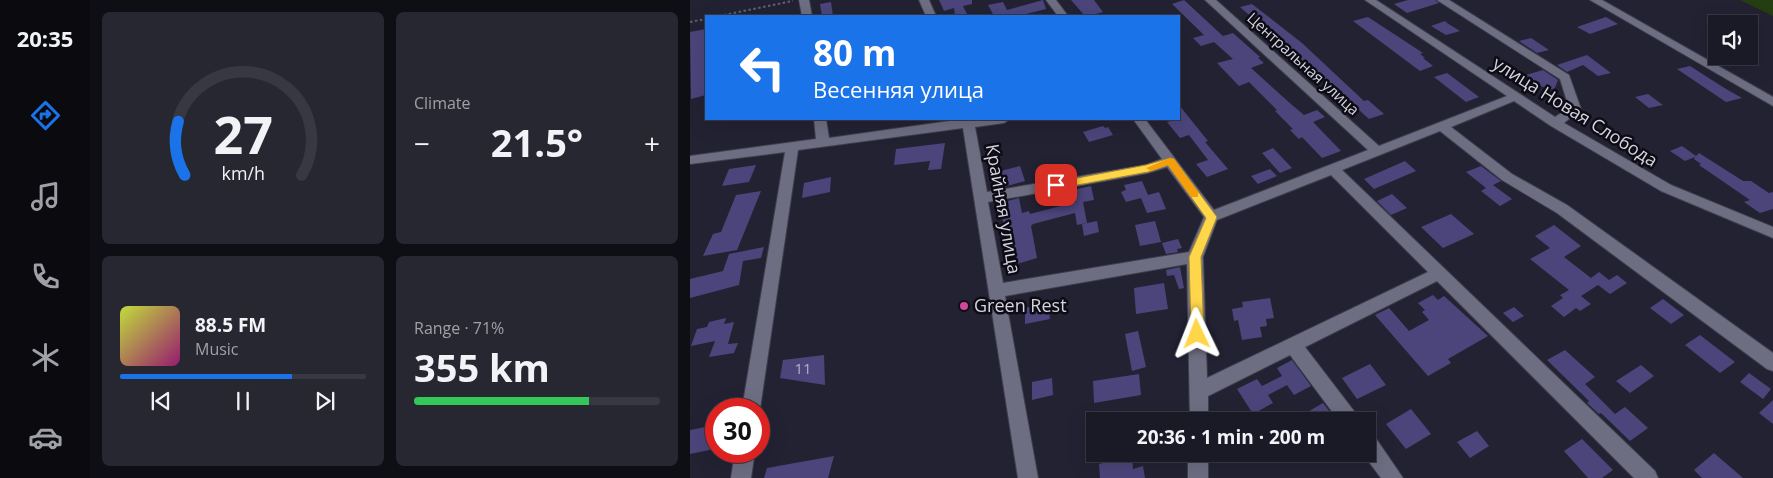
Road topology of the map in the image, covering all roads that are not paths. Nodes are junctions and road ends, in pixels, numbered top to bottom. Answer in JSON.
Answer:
{"nodes":[{"id":1,"x":804,"y":0,"type":"edge"},
{"id":2,"x":924,"y":0,"type":"edge"},
{"id":3,"x":1051,"y":0,"type":"edge"},
{"id":4,"x":1210,"y":0,"type":"edge"},
{"id":5,"x":1370,"y":0,"type":"edge"},
{"id":6,"x":1442,"y":0,"type":"edge"},
{"id":7,"x":1595,"y":0,"type":"edge"},
{"id":8,"x":807,"y":15,"type":"edge"},
{"id":9,"x":931,"y":15,"type":"edge"},
{"id":10,"x":1062,"y":15,"type":"edge"},
{"id":11,"x":1515,"y":97,"type":"junction"},
{"id":12,"x":1773,"y":102,"type":"edge"},
{"id":13,"x":820,"y":120,"type":"edge"},
{"id":14,"x":986,"y":120,"type":"edge"},
{"id":15,"x":1140,"y":120,"type":"edge"},
{"id":16,"x":969,"y":121,"type":"edge"},
{"id":17,"x":1555,"y":124,"type":"junction"},
{"id":18,"x":1442,"y":126,"type":"junction"},
{"id":19,"x":822,"y":142,"type":"junction"},
{"id":20,"x":792,"y":148,"type":"junction"},
{"id":21,"x":1377,"y":151,"type":"junction"},
{"id":22,"x":690,"y":160,"type":"edge"},
{"id":23,"x":1170,"y":161,"type":"junction"},
{"id":24,"x":1333,"y":169,"type":"junction"},
{"id":25,"x":982,"y":198,"type":"junction"},
{"id":26,"x":1212,"y":217,"type":"junction"},
{"id":27,"x":1773,"y":233,"type":"edge"},
{"id":28,"x":1195,"y":257,"type":"junction"},
{"id":29,"x":1440,"y":273,"type":"junction"},
{"id":30,"x":997,"y":291,"type":"junction"},
{"id":31,"x":1293,"y":345,"type":"junction"},
{"id":32,"x":1773,"y":363,"type":"edge"},
{"id":33,"x":1199,"y":391,"type":"junction"},
{"id":34,"x":754,"y":398,"type":"edge"},
{"id":35,"x":1199,"y":412,"type":"edge"},
{"id":36,"x":1343,"y":412,"type":"edge"},
{"id":37,"x":1376,"y":455,"type":"edge"},
{"id":38,"x":1198,"y":462,"type":"edge"},
{"id":39,"x":743,"y":463,"type":"edge"},
{"id":40,"x":741,"y":478,"type":"edge"},
{"id":41,"x":1028,"y":478,"type":"edge"},
{"id":42,"x":1198,"y":478,"type":"edge"},
{"id":43,"x":1393,"y":478,"type":"edge"},
{"id":44,"x":1648,"y":478,"type":"edge"}],
"edges":[{"from":1,"to":8,"type":"street"},
{"from":2,"to":9,"type":"street"},
{"from":3,"to":10,"type":"street"},
{"from":4,"to":21,"type":"street","name":"Центральная улица"},
{"from":5,"to":11,"type":"street","name":"улица Новая Слобода"},
{"from":6,"to":17,"type":"street"},
{"from":7,"to":12,"type":"street"},
{"from":11,"to":17,"type":"street","name":"улица Новая Слобода"},
{"from":11,"to":18,"type":"street"},
{"from":13,"to":19,"type":"street"},
{"from":14,"to":16,"type":"street"},
{"from":15,"to":23,"type":"street"},
{"from":16,"to":19,"type":"street"},
{"from":16,"to":25,"type":"street","name":"Крайняя улица"},
{"from":17,"to":27,"type":"street","name":"улица Новая Слобода"},
{"from":18,"to":21,"type":"street"},
{"from":18,"to":32,"type":"street"},
{"from":19,"to":20,"type":"street"},
{"from":20,"to":22,"type":"street"},
{"from":20,"to":34,"type":"street"},
{"from":21,"to":24,"type":"street"},
{"from":23,"to":25,"type":"street"},
{"from":23,"to":26,"type":"street"},
{"from":24,"to":26,"type":"street"},
{"from":24,"to":29,"type":"street"},
{"from":25,"to":30,"type":"street","name":"Крайняя улица"},
{"from":26,"to":28,"type":"street"},
{"from":28,"to":30,"type":"street"},
{"from":28,"to":33,"type":"street"},
{"from":29,"to":31,"type":"street"},
{"from":29,"to":44,"type":"street"},
{"from":30,"to":41,"type":"street","name":"Крайняя улица"},
{"from":31,"to":33,"type":"street"},
{"from":31,"to":36,"type":"street"},
{"from":33,"to":35,"type":"street"},
{"from":37,"to":43,"type":"street"},
{"from":38,"to":42,"type":"street"},
{"from":39,"to":40,"type":"street"}]}
